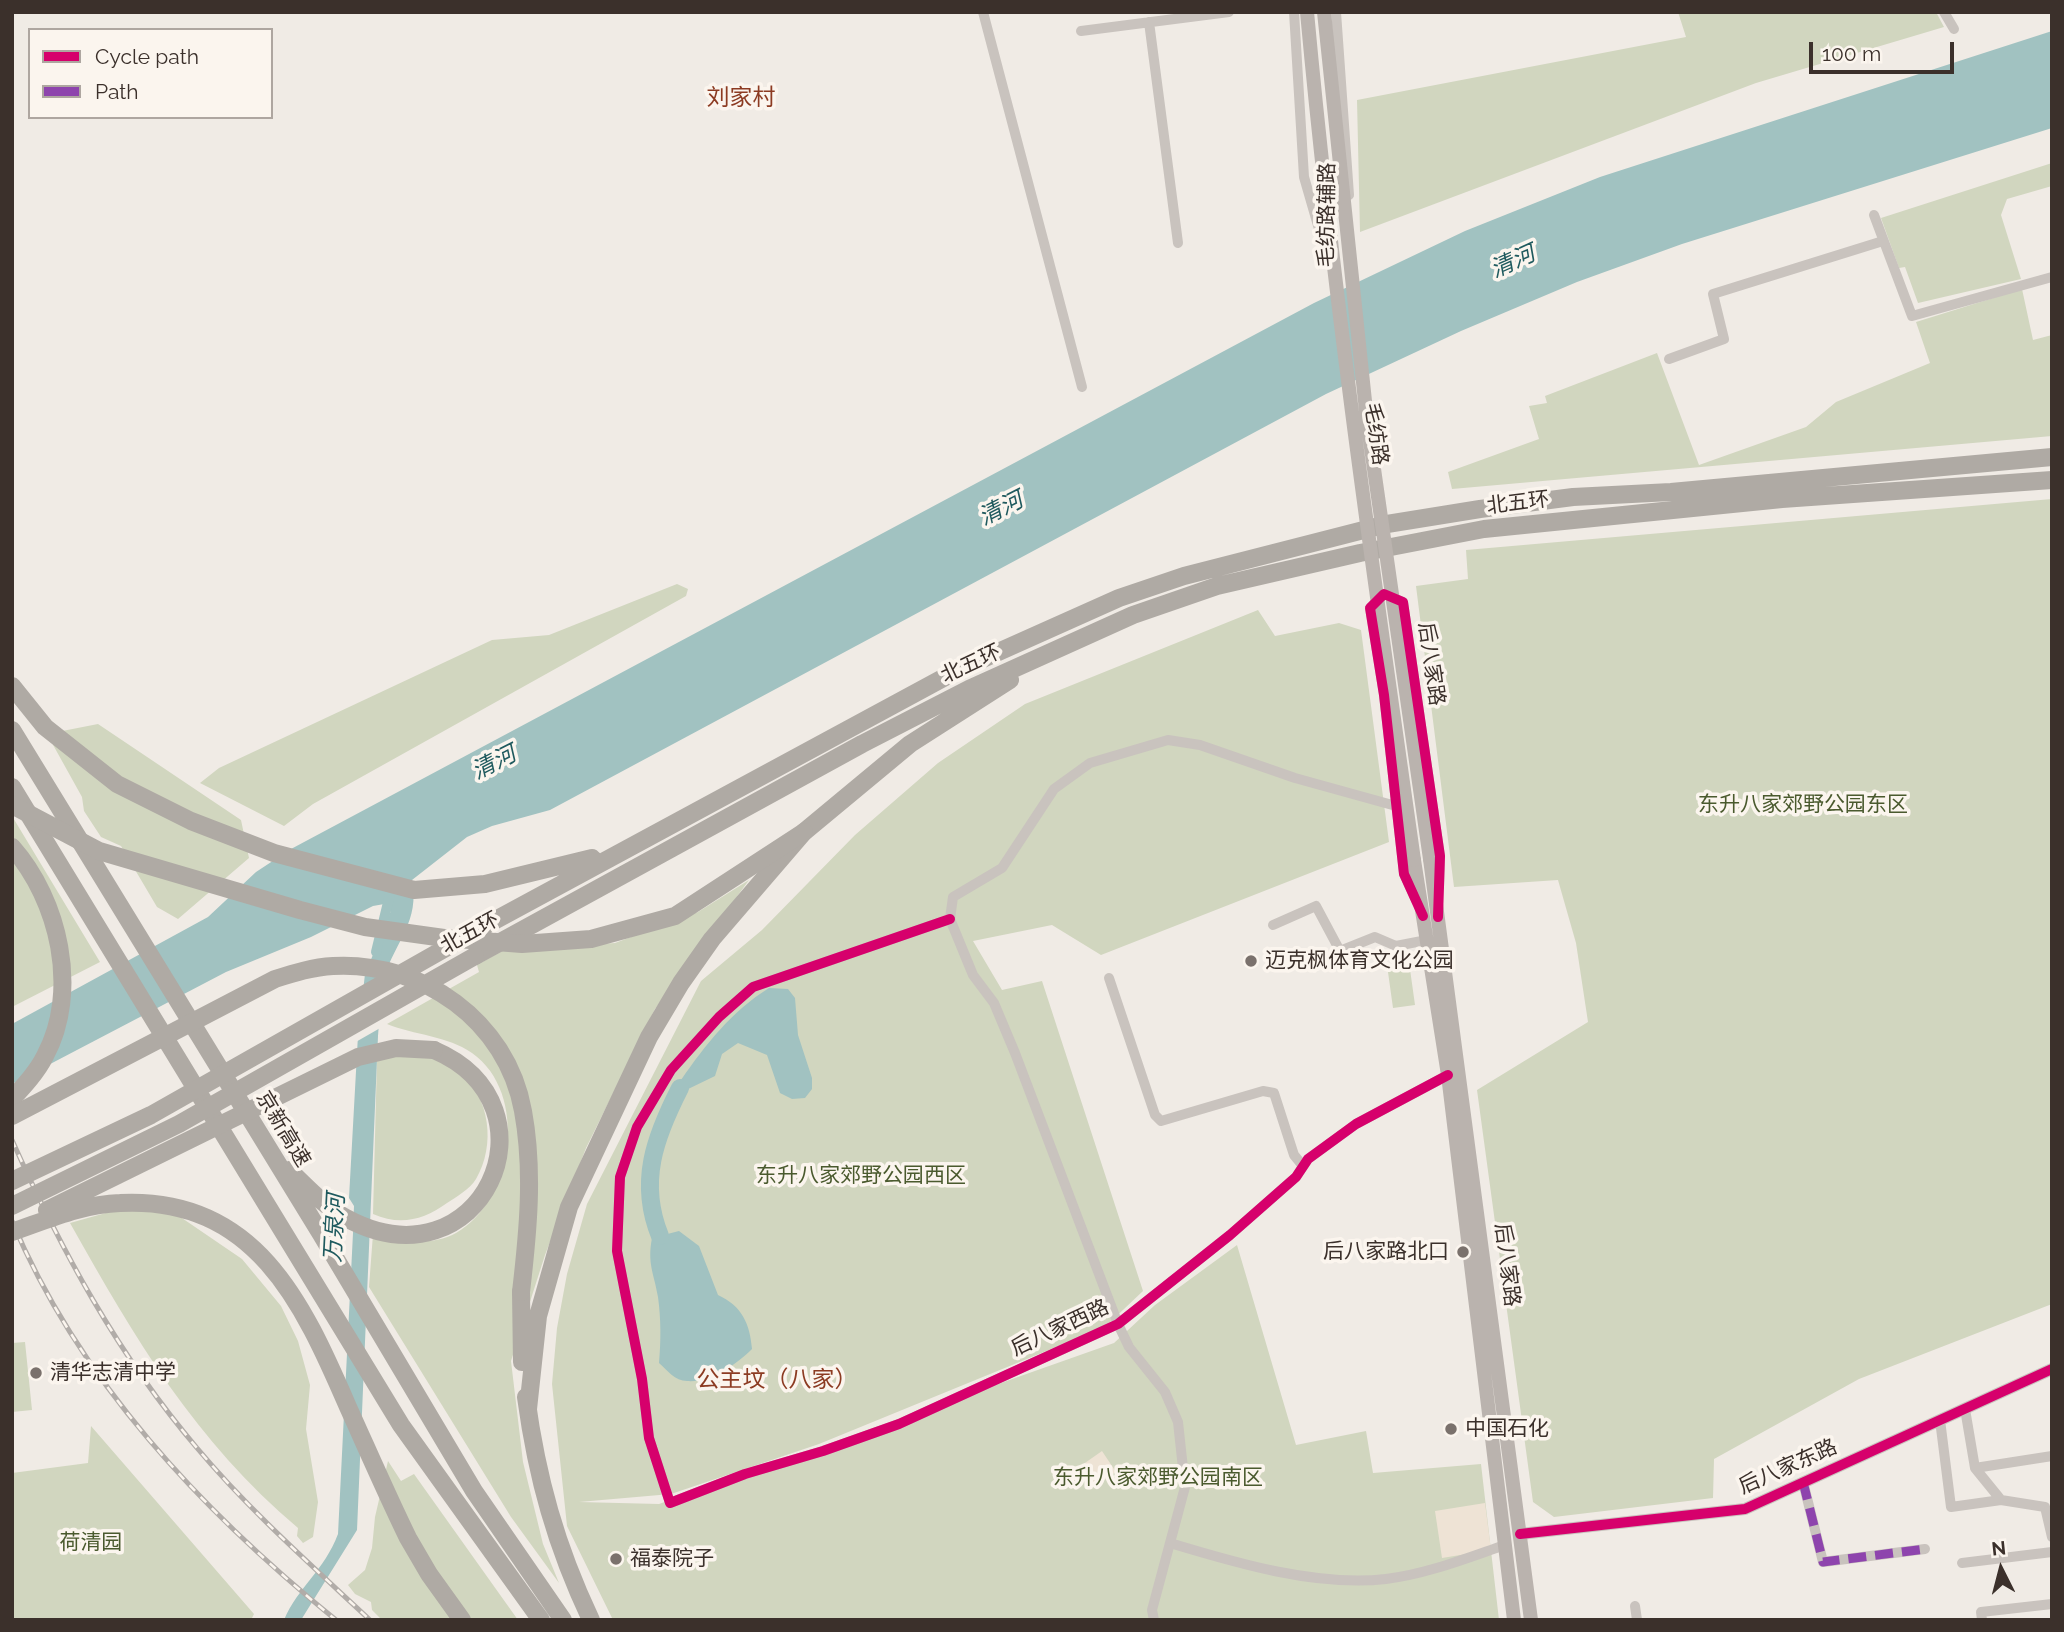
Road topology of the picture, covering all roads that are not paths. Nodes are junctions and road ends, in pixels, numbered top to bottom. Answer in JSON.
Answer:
{"nodes":[{"id":1,"x":983,"y":12,"type":"edge"},
{"id":2,"x":1229,"y":12,"type":"edge"},
{"id":3,"x":1294,"y":12,"type":"edge"},
{"id":4,"x":1307,"y":12,"type":"edge"},
{"id":5,"x":1324,"y":12,"type":"edge"},
{"id":6,"x":1336,"y":12,"type":"edge"},
{"id":7,"x":1944,"y":12,"type":"edge"},
{"id":8,"x":1149,"y":22,"type":"junction"},
{"id":9,"x":1954,"y":29,"type":"dead end"},
{"id":10,"x":1080,"y":31,"type":"dead end"},
{"id":11,"x":1874,"y":215,"type":"dead end"},
{"id":12,"x":1883,"y":241,"type":"junction"},
{"id":13,"x":1178,"y":243,"type":"dead end"},
{"id":14,"x":1328,"y":260,"type":"dead end"},
{"id":15,"x":2052,"y":277,"type":"edge"},
{"id":16,"x":1669,"y":359,"type":"dead end"},
{"id":17,"x":1082,"y":387,"type":"dead end"},
{"id":18,"x":1361,"y":418,"type":"dead end"},
{"id":19,"x":2052,"y":457,"type":"edge"},
{"id":20,"x":2052,"y":480,"type":"edge"},
{"id":21,"x":1057,"y":650,"type":"junction"},
{"id":22,"x":12,"y":686,"type":"edge"},
{"id":23,"x":12,"y":730,"type":"edge"},
{"id":24,"x":12,"y":788,"type":"edge"},
{"id":25,"x":12,"y":805,"type":"edge"},
{"id":26,"x":1396,"y":806,"type":"junction"},
{"id":27,"x":804,"y":832,"type":"junction"},
{"id":28,"x":12,"y":847,"type":"edge"},
{"id":29,"x":622,"y":849,"type":"junction"},
{"id":30,"x":1430,"y":859,"type":"joint"},
{"id":31,"x":1414,"y":860,"type":"joint"},
{"id":32,"x":1430,"y":917,"type":"junction"},
{"id":33,"x":950,"y":919,"type":"junction"},
{"id":34,"x":1273,"y":925,"type":"dead end"},
{"id":35,"x":1427,"y":940,"type":"junction"},
{"id":36,"x":1109,"y":978,"type":"dead end"},
{"id":37,"x":1448,"y":1075,"type":"junction"},
{"id":38,"x":12,"y":1099,"type":"edge"},
{"id":39,"x":12,"y":1116,"type":"edge"},
{"id":40,"x":272,"y":1153,"type":"junction"},
{"id":41,"x":1303,"y":1166,"type":"junction"},
{"id":42,"x":12,"y":1181,"type":"edge"},
{"id":43,"x":12,"y":1206,"type":"edge"},
{"id":44,"x":12,"y":1230,"type":"edge"},
{"id":45,"x":1118,"y":1324,"type":"junction"},
{"id":46,"x":2052,"y":1368,"type":"edge"},
{"id":47,"x":528,"y":1409,"type":"junction"},
{"id":48,"x":1965,"y":1409,"type":"junction"},
{"id":49,"x":1940,"y":1420,"type":"junction"},
{"id":50,"x":2052,"y":1456,"type":"edge"},
{"id":51,"x":1975,"y":1468,"type":"junction"},
{"id":52,"x":1803,"y":1482,"type":"junction"},
{"id":53,"x":2001,"y":1500,"type":"junction"},
{"id":54,"x":2048,"y":1506,"type":"edge"},
{"id":55,"x":1520,"y":1534,"type":"junction"},
{"id":56,"x":2052,"y":1537,"type":"edge"},
{"id":57,"x":1170,"y":1543,"type":"junction"},
{"id":58,"x":1505,"y":1545,"type":"junction"},
{"id":59,"x":1925,"y":1549,"type":"dead end"},
{"id":60,"x":2052,"y":1552,"type":"edge"},
{"id":61,"x":1962,"y":1563,"type":"dead end"},
{"id":62,"x":2052,"y":1604,"type":"edge"},
{"id":63,"x":1635,"y":1606,"type":"dead end"},
{"id":64,"x":462,"y":1620,"type":"edge"},
{"id":65,"x":541,"y":1620,"type":"edge"},
{"id":66,"x":563,"y":1620,"type":"edge"},
{"id":67,"x":591,"y":1620,"type":"edge"},
{"id":68,"x":1154,"y":1620,"type":"edge"},
{"id":69,"x":1514,"y":1620,"type":"edge"},
{"id":70,"x":1531,"y":1620,"type":"edge"},
{"id":71,"x":1637,"y":1620,"type":"edge"},
{"id":72,"x":1982,"y":1620,"type":"edge"}],
"edges":[{"from":1,"to":17,"type":"street"},
{"from":2,"to":8,"type":"street"},
{"from":3,"to":14,"type":"street","name":"毛纺路辅路"},
{"from":4,"to":31,"type":"main road","name":"毛纺路","bridge":true},
{"from":5,"to":30,"type":"main road","name":"毛纺路","bridge":true},
{"from":6,"to":18,"type":"street","name":"毛纺路辅路"},
{"from":7,"to":9,"type":"street"},
{"from":8,"to":10,"type":"street"},
{"from":8,"to":13,"type":"street"},
{"from":11,"to":12,"type":"street"},
{"from":12,"to":15,"type":"street"},
{"from":12,"to":16,"type":"street"},
{"from":19,"to":29,"type":"highway","name":"北五环"},
{"from":20,"to":21,"type":"highway","name":"北五环"},
{"from":21,"to":27,"type":"highway"},
{"from":21,"to":43,"type":"highway","name":"北五环","bridge":true},
{"from":22,"to":29,"type":"highway"},
{"from":23,"to":40,"type":"highway","name":"京新高速"},
{"from":24,"to":65,"type":"highway"},
{"from":25,"to":27,"type":"highway","bridge":true},
{"from":26,"to":32,"type":"street","name":"后八家路"},
{"from":26,"to":32,"type":"street","name":"后八家路"},
{"from":26,"to":33,"type":"street"},
{"from":27,"to":47,"type":"highway","bridge":true},
{"from":28,"to":38,"type":"highway"},
{"from":29,"to":42,"type":"highway","name":"北五环","bridge":true},
{"from":30,"to":32,"type":"main road","name":"后八家路"},
{"from":31,"to":32,"type":"main road","name":"后八家路"},
{"from":32,"to":35,"type":"main road","name":"后八家路"},
{"from":32,"to":55,"type":"main road","name":"后八家路"},
{"from":33,"to":45,"type":"street"},
{"from":33,"to":45,"type":"street","name":"后八家西路"},
{"from":34,"to":35,"type":"street"},
{"from":35,"to":37,"type":"main road","name":"后八家路"},
{"from":36,"to":41,"type":"street"},
{"from":37,"to":41,"type":"street","name":"后八家西路"},
{"from":37,"to":58,"type":"main road","name":"后八家路"},
{"from":39,"to":47,"type":"highway","bridge":true},
{"from":40,"to":44,"type":"highway","bridge":true},
{"from":40,"to":66,"type":"highway","name":"京新高速"},
{"from":41,"to":45,"type":"street","name":"后八家西路"},
{"from":44,"to":64,"type":"highway","bridge":true},
{"from":45,"to":57,"type":"street"},
{"from":46,"to":48,"type":"street","name":"后八家东路"},
{"from":47,"to":67,"type":"highway"},
{"from":48,"to":49,"type":"street","name":"后八家东路"},
{"from":48,"to":51,"type":"street"},
{"from":49,"to":52,"type":"street","name":"后八家东路"},
{"from":49,"to":53,"type":"street"},
{"from":50,"to":51,"type":"street"},
{"from":51,"to":53,"type":"street"},
{"from":52,"to":55,"type":"street","name":"后八家东路"},
{"from":52,"to":59,"type":"street"},
{"from":53,"to":54,"type":"street"},
{"from":54,"to":56,"type":"street"},
{"from":55,"to":70,"type":"main road","name":"后八家路"},
{"from":57,"to":58,"type":"street"},
{"from":57,"to":68,"type":"street"},
{"from":58,"to":69,"type":"main road","name":"后八家路"},
{"from":60,"to":61,"type":"street"},
{"from":62,"to":72,"type":"street"},
{"from":63,"to":71,"type":"street"}]}
